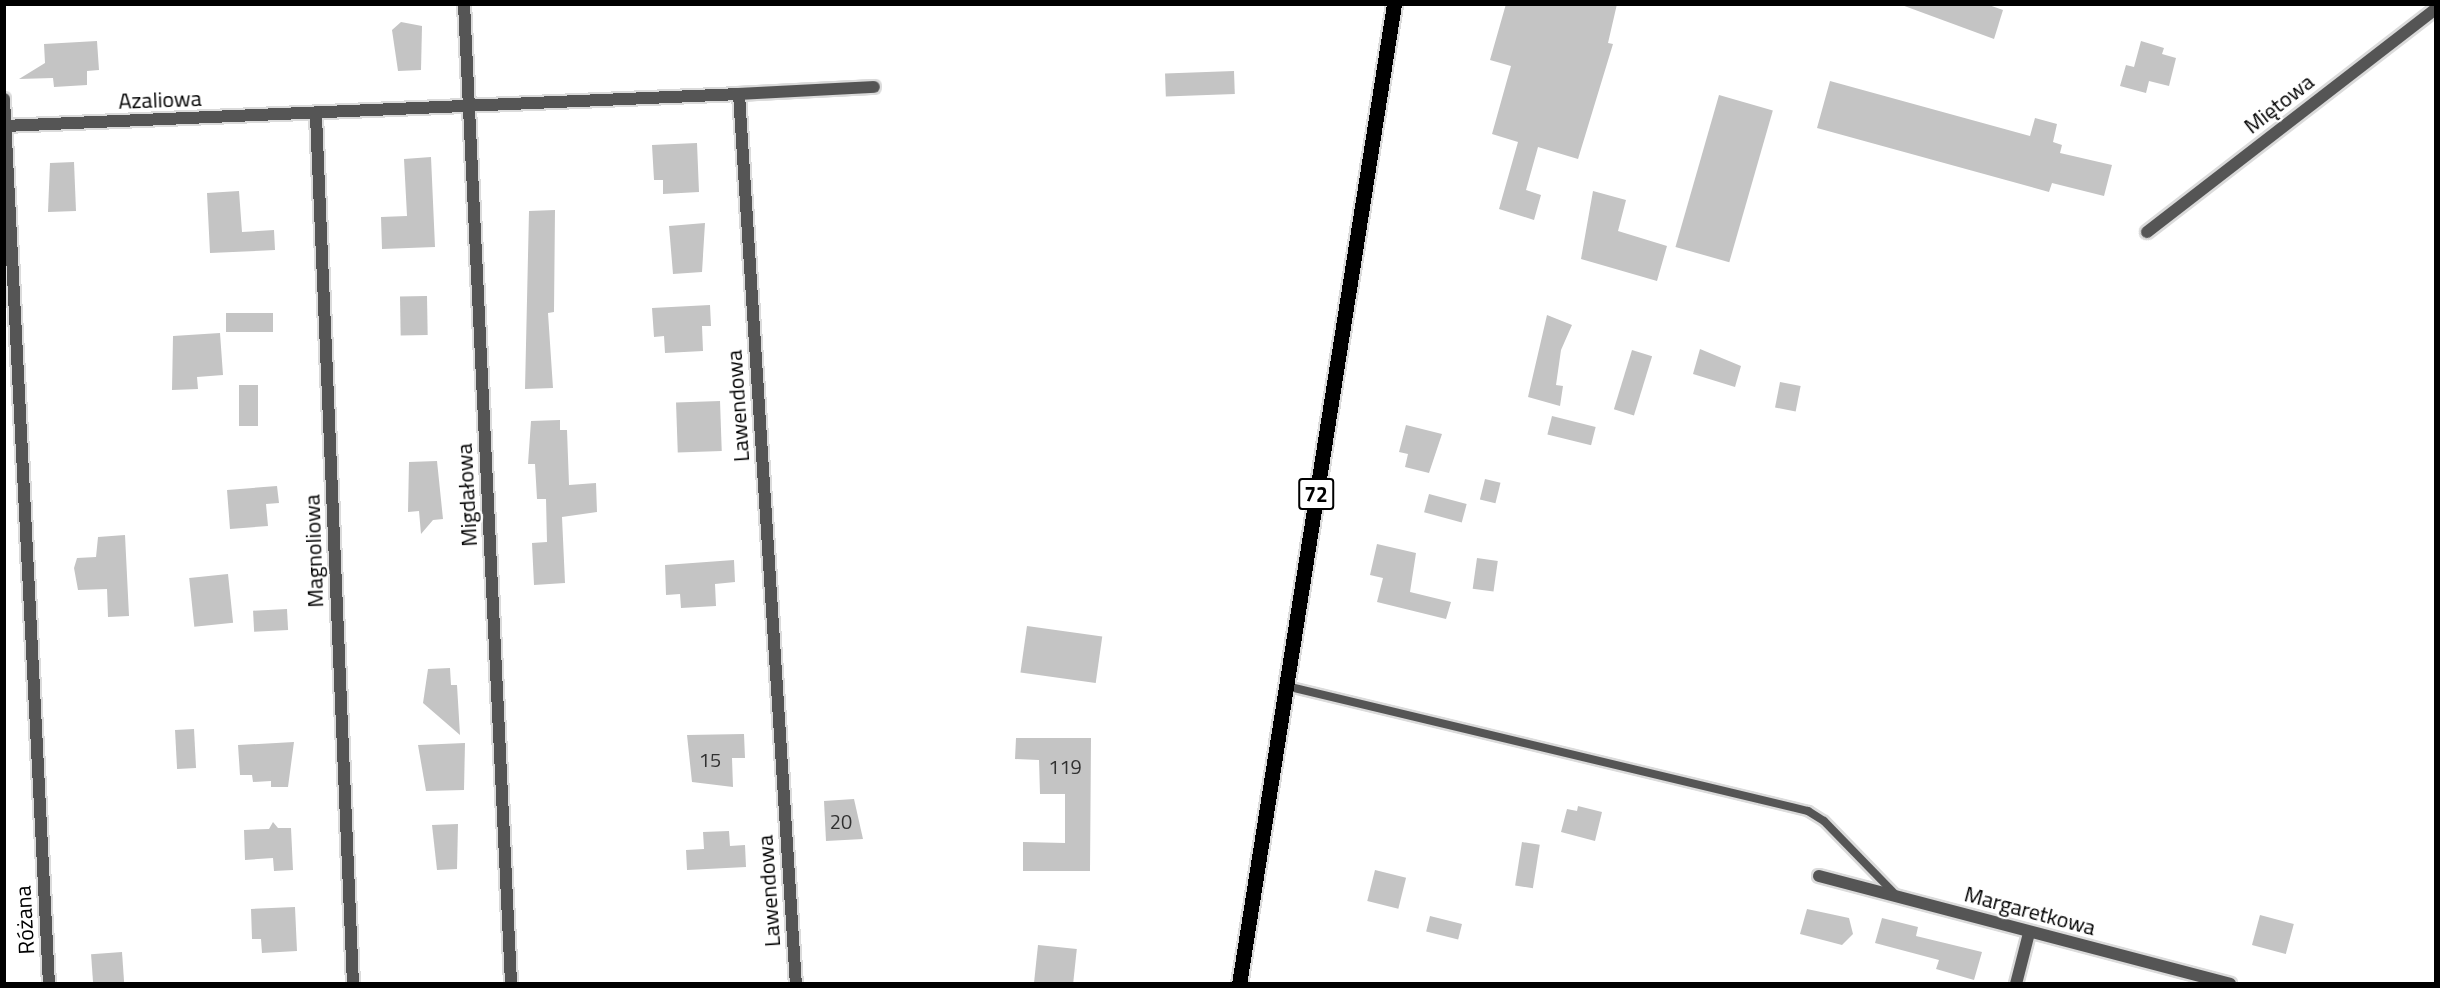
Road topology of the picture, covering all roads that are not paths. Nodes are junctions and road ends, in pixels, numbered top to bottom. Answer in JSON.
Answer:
{"nodes":[{"id":1,"x":464,"y":4,"type":"edge"},
{"id":2,"x":1394,"y":4,"type":"edge"},
{"id":3,"x":2436,"y":9,"type":"edge"},
{"id":4,"x":874,"y":87,"type":"dead end"},
{"id":5,"x":739,"y":94,"type":"junction"},
{"id":6,"x":4,"y":99,"type":"edge"},
{"id":7,"x":470,"y":107,"type":"junction"},
{"id":8,"x":316,"y":116,"type":"junction"},
{"id":9,"x":5,"y":126,"type":"edge"},
{"id":10,"x":2147,"y":232,"type":"dead end"},
{"id":11,"x":1286,"y":686,"type":"junction"},
{"id":12,"x":1819,"y":876,"type":"dead end"},
{"id":13,"x":1900,"y":898,"type":"junction"},
{"id":14,"x":2029,"y":933,"type":"junction"},
{"id":15,"x":50,"y":984,"type":"edge"},
{"id":16,"x":353,"y":984,"type":"edge"},
{"id":17,"x":511,"y":984,"type":"edge"},
{"id":18,"x":796,"y":984,"type":"edge"},
{"id":19,"x":1239,"y":984,"type":"edge"},
{"id":20,"x":2016,"y":984,"type":"edge"},
{"id":21,"x":2230,"y":984,"type":"edge"}],
"edges":[{"from":1,"to":7,"type":"street","name":"Migdałowa"},
{"from":2,"to":11,"type":"main road","number":"72"},
{"from":3,"to":10,"type":"street","name":"Miętowa"},
{"from":4,"to":5,"type":"street"},
{"from":5,"to":7,"type":"street"},
{"from":5,"to":18,"type":"street","name":"Lawendowa"},
{"from":6,"to":9,"type":"street","name":"Różana"},
{"from":7,"to":8,"type":"street","name":"Azaliowa"},
{"from":7,"to":17,"type":"street","name":"Migdałowa"},
{"from":8,"to":9,"type":"street","name":"Azaliowa"},
{"from":8,"to":16,"type":"street","name":"Magnoliowa"},
{"from":9,"to":15,"type":"street","name":"Różana"},
{"from":11,"to":13,"type":"lane"},
{"from":11,"to":19,"type":"main road","number":"72"},
{"from":12,"to":13,"type":"street","name":"Margaretkowa"},
{"from":13,"to":14,"type":"street","name":"Margaretkowa"},
{"from":14,"to":20,"type":"street"},
{"from":14,"to":21,"type":"street","name":"Margaretkowa"}]}
